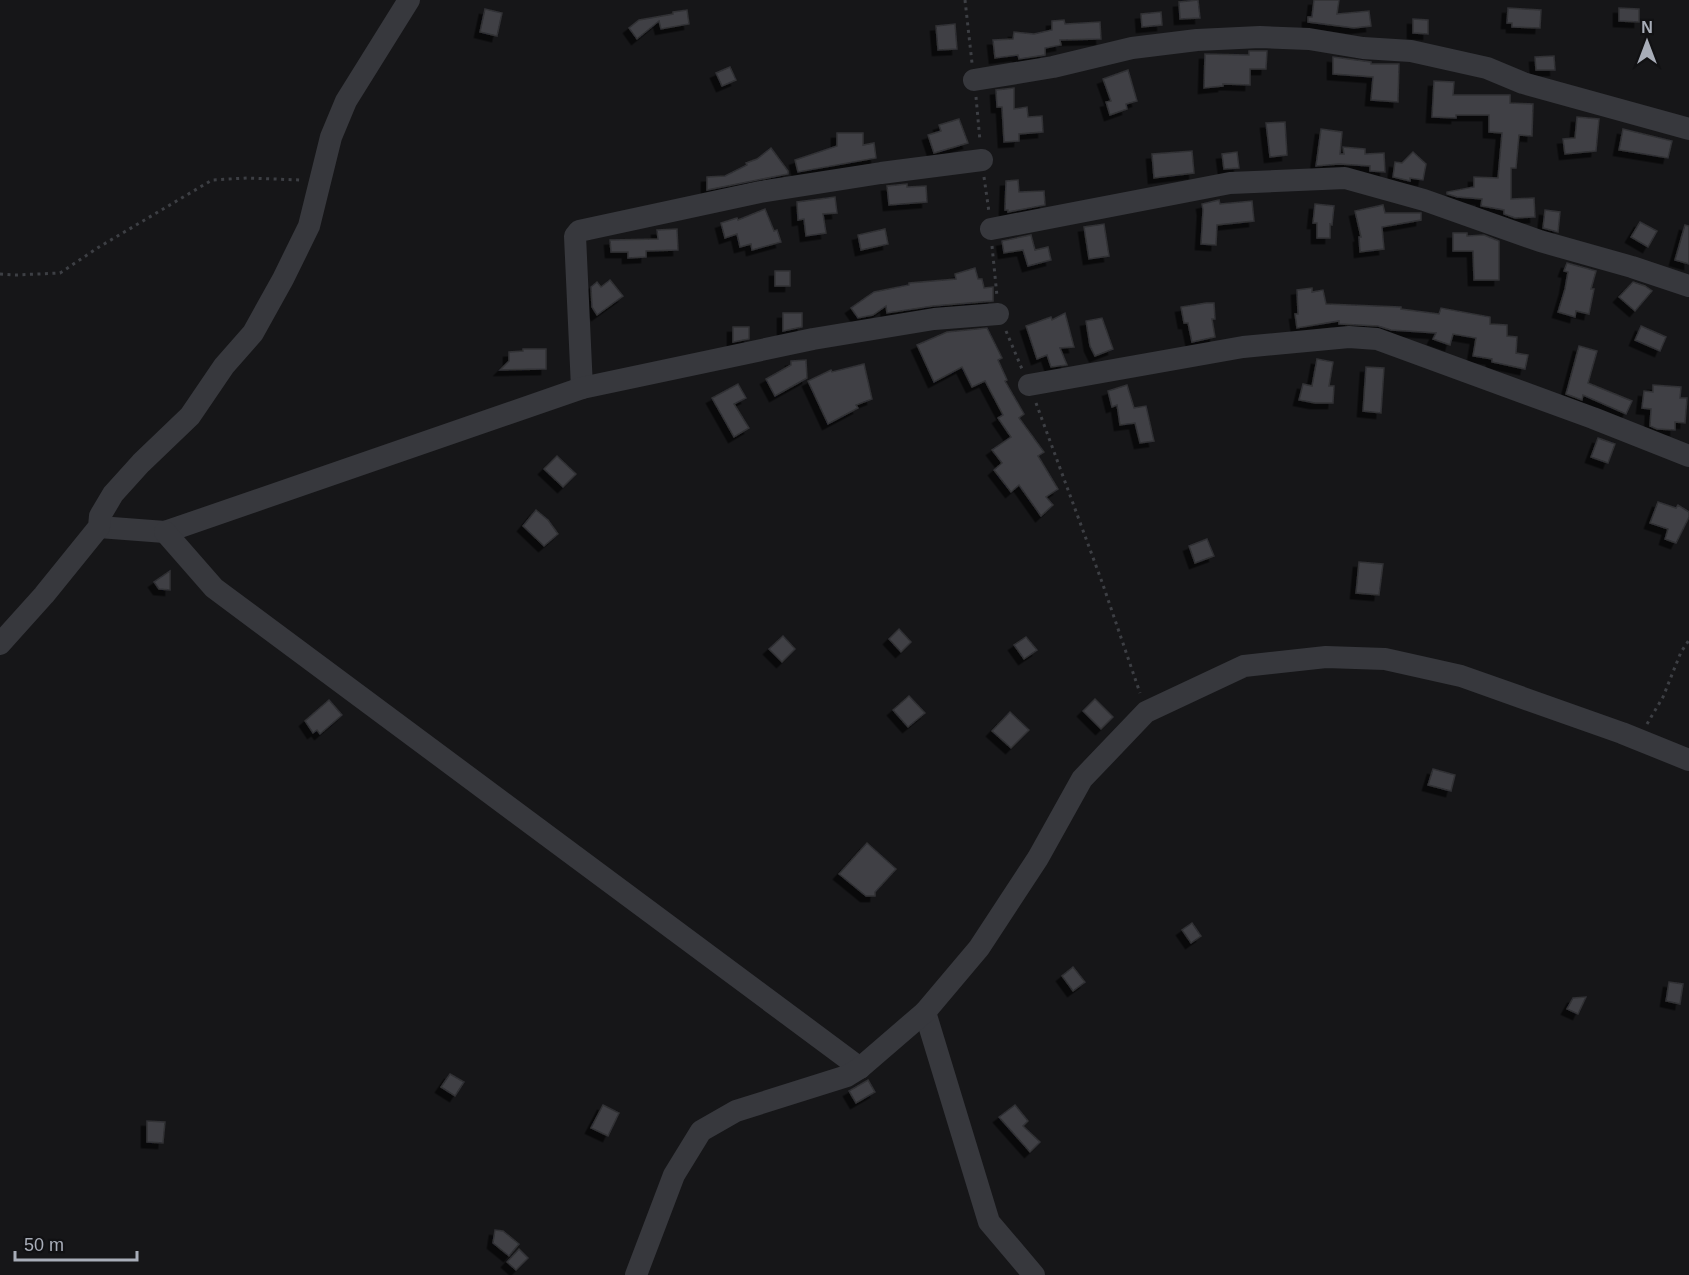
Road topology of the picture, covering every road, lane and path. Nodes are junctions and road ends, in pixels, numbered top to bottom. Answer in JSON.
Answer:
{"nodes":[{"id":1,"x":409,"y":0,"type":"edge"},
{"id":2,"x":965,"y":0,"type":"edge"},
{"id":3,"x":974,"y":80,"type":"junction"},
{"id":4,"x":1689,"y":129,"type":"edge"},
{"id":5,"x":982,"y":160,"type":"junction"},
{"id":6,"x":320,"y":180,"type":"junction"},
{"id":7,"x":991,"y":229,"type":"junction"},
{"id":8,"x":0,"y":274,"type":"edge"},
{"id":9,"x":1689,"y":286,"type":"edge"},
{"id":10,"x":998,"y":314,"type":"junction"},
{"id":11,"x":1029,"y":385,"type":"junction"},
{"id":12,"x":582,"y":388,"type":"junction"},
{"id":13,"x":1689,"y":456,"type":"edge"},
{"id":14,"x":99,"y":527,"type":"junction"},
{"id":15,"x":165,"y":532,"type":"junction"},
{"id":16,"x":1689,"y":640,"type":"edge"},
{"id":17,"x":0,"y":644,"type":"edge"},
{"id":18,"x":1146,"y":712,"type":"junction"},
{"id":19,"x":1638,"y":740,"type":"junction"},
{"id":20,"x":1689,"y":760,"type":"edge"},
{"id":21,"x":925,"y":1012,"type":"junction"},
{"id":22,"x":860,"y":1068,"type":"junction"},
{"id":23,"x":636,"y":1275,"type":"edge"},
{"id":24,"x":1034,"y":1275,"type":"edge"}],
"edges":[{"from":1,"to":6,"type":"street"},
{"from":2,"to":3,"type":"path"},
{"from":3,"to":4,"type":"street"},
{"from":3,"to":5,"type":"path"},
{"from":5,"to":7,"type":"path"},
{"from":5,"to":12,"type":"street"},
{"from":6,"to":8,"type":"path"},
{"from":6,"to":14,"type":"street"},
{"from":7,"to":9,"type":"street"},
{"from":7,"to":10,"type":"path"},
{"from":10,"to":11,"type":"path"},
{"from":10,"to":12,"type":"street"},
{"from":11,"to":13,"type":"street"},
{"from":11,"to":18,"type":"path"},
{"from":12,"to":15,"type":"street"},
{"from":14,"to":15,"type":"street"},
{"from":14,"to":17,"type":"street"},
{"from":15,"to":22,"type":"street"},
{"from":16,"to":19,"type":"path"},
{"from":18,"to":19,"type":"street"},
{"from":18,"to":21,"type":"street"},
{"from":19,"to":20,"type":"street"},
{"from":21,"to":22,"type":"street"},
{"from":21,"to":24,"type":"street"},
{"from":22,"to":23,"type":"street"}]}
